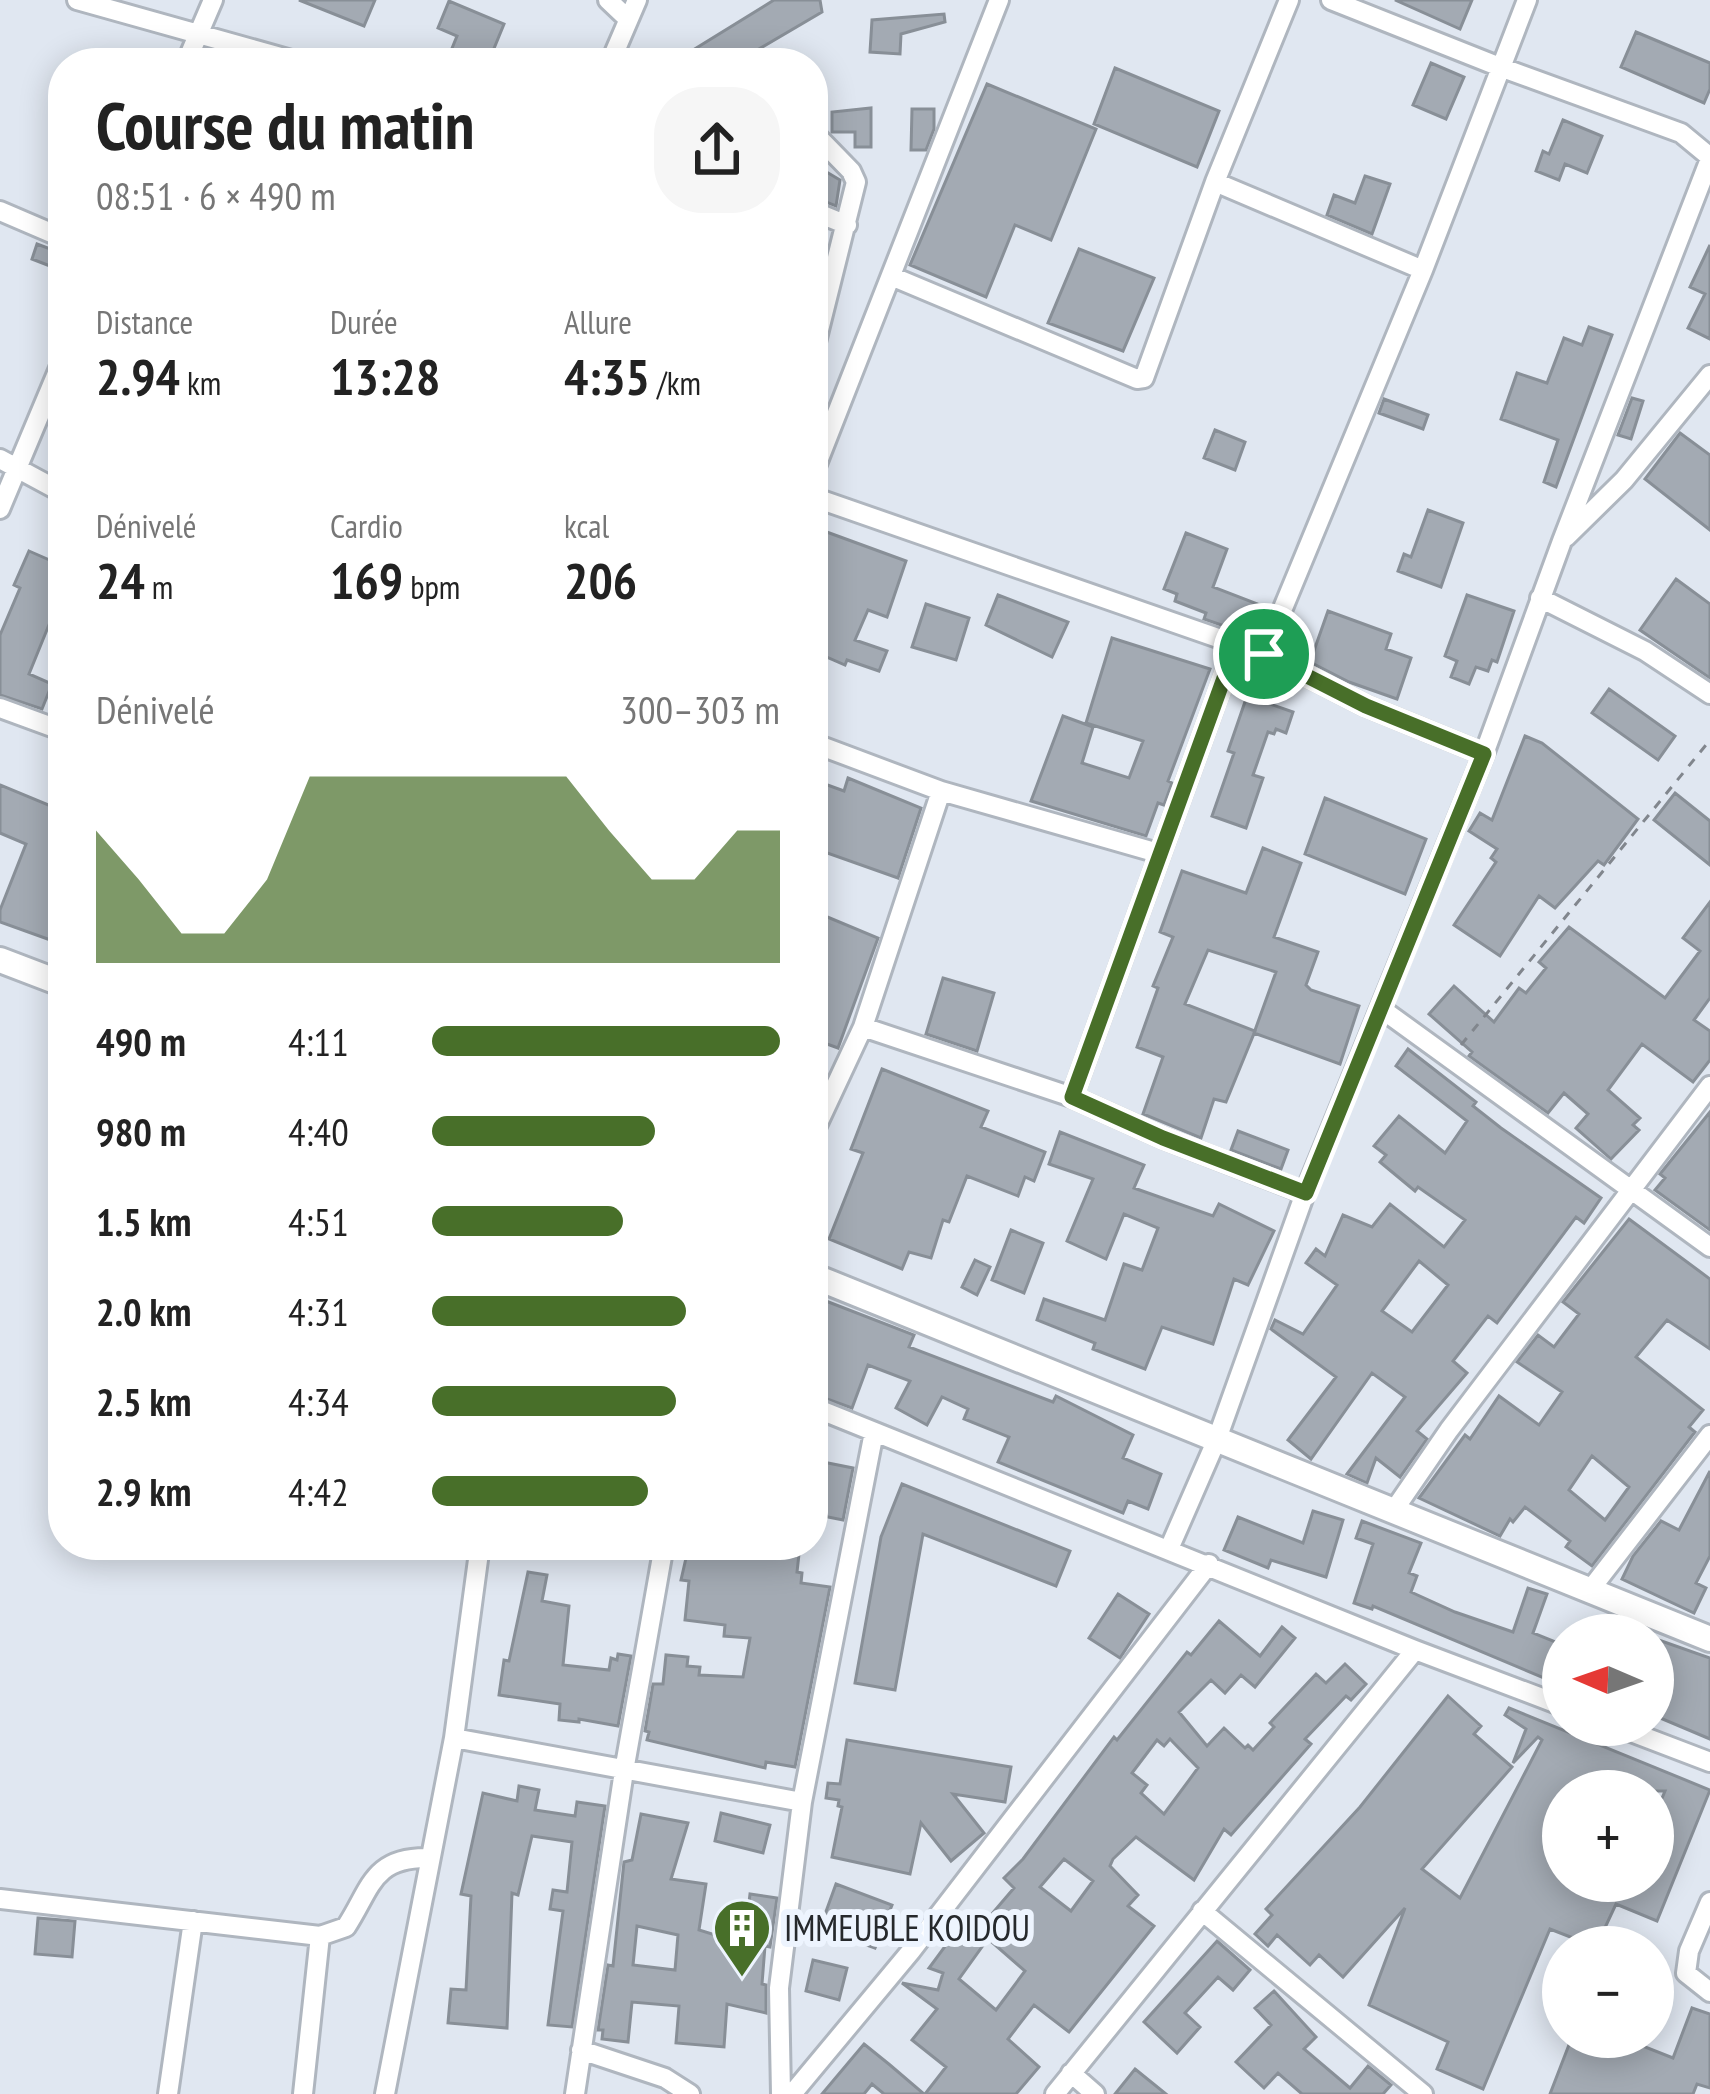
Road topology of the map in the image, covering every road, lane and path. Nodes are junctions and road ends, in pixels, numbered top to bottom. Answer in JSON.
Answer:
{"nodes":[{"id":1,"x":77,"y":0,"type":"edge"},
{"id":2,"x":213,"y":0,"type":"edge"},
{"id":3,"x":608,"y":0,"type":"edge"},
{"id":4,"x":637,"y":0,"type":"edge"},
{"id":5,"x":999,"y":0,"type":"edge"},
{"id":6,"x":1289,"y":0,"type":"edge"},
{"id":7,"x":1331,"y":0,"type":"edge"},
{"id":8,"x":1527,"y":0,"type":"edge"},
{"id":9,"x":628,"y":19,"type":"junction"},
{"id":10,"x":198,"y":34,"type":"junction"},
{"id":11,"x":192,"y":48,"type":"edge"},
{"id":12,"x":248,"y":48,"type":"edge"},
{"id":13,"x":616,"y":48,"type":"edge"},
{"id":14,"x":1500,"y":68,"type":"junction"},
{"id":15,"x":828,"y":147,"type":"edge"},
{"id":16,"x":1710,"y":158,"type":"edge"},
{"id":17,"x":1215,"y":182,"type":"junction"},
{"id":18,"x":0,"y":211,"type":"edge"},
{"id":19,"x":828,"y":217,"type":"edge"},
{"id":20,"x":847,"y":225,"type":"junction"},
{"id":21,"x":48,"y":232,"type":"edge"},
{"id":22,"x":1423,"y":271,"type":"junction"},
{"id":23,"x":891,"y":276,"type":"junction"},
{"id":24,"x":828,"y":298,"type":"edge"},
{"id":25,"x":1710,"y":375,"type":"edge"},
{"id":26,"x":48,"y":388,"type":"edge"},
{"id":27,"x":828,"y":436,"type":"edge"},
{"id":28,"x":9,"y":464,"type":"edge"},
{"id":29,"x":48,"y":485,"type":"edge"},
{"id":30,"x":828,"y":502,"type":"edge"},
{"id":31,"x":0,"y":509,"type":"edge"},
{"id":32,"x":1562,"y":541,"type":"junction"},
{"id":33,"x":1540,"y":598,"type":"junction"},
{"id":34,"x":1236,"y":645,"type":"junction"},
{"id":35,"x":1264,"y":654,"type":"junction"},
{"id":36,"x":1710,"y":694,"type":"edge"},
{"id":37,"x":0,"y":708,"type":"edge"},
{"id":38,"x":48,"y":726,"type":"edge"},
{"id":39,"x":1710,"y":740,"type":"edge"},
{"id":40,"x":828,"y":749,"type":"edge"},
{"id":41,"x":1484,"y":754,"type":"junction"},
{"id":42,"x":941,"y":791,"type":"junction"},
{"id":43,"x":1158,"y":853,"type":"junction"},
{"id":44,"x":0,"y":960,"type":"edge"},
{"id":45,"x":48,"y":973,"type":"edge"},
{"id":46,"x":1383,"y":1010,"type":"junction"},
{"id":47,"x":863,"y":1027,"type":"junction"},
{"id":48,"x":1450,"y":1060,"type":"junction"},
{"id":49,"x":1710,"y":1086,"type":"edge"},
{"id":50,"x":1072,"y":1097,"type":"junction"},
{"id":51,"x":828,"y":1102,"type":"edge"},
{"id":52,"x":1632,"y":1189,"type":"junction"},
{"id":53,"x":1306,"y":1193,"type":"junction"},
{"id":54,"x":1710,"y":1247,"type":"edge"},
{"id":55,"x":828,"y":1282,"type":"edge"},
{"id":56,"x":828,"y":1413,"type":"edge"},
{"id":57,"x":874,"y":1432,"type":"junction"},
{"id":58,"x":1710,"y":1435,"type":"edge"},
{"id":59,"x":1216,"y":1438,"type":"junction"},
{"id":60,"x":1701,"y":1461,"type":"edge"},
{"id":61,"x":1394,"y":1510,"type":"junction"},
{"id":62,"x":1169,"y":1549,"type":"junction"},
{"id":63,"x":478,"y":1560,"type":"edge"},
{"id":64,"x":661,"y":1560,"type":"edge"},
{"id":65,"x":1209,"y":1564,"type":"junction"},
{"id":66,"x":1590,"y":1590,"type":"junction"},
{"id":67,"x":1710,"y":1639,"type":"edge"},
{"id":68,"x":1415,"y":1650,"type":"junction"},
{"id":69,"x":1542,"y":1698,"type":"edge"},
{"id":70,"x":454,"y":1738,"type":"junction"},
{"id":71,"x":1668,"y":1746,"type":"edge"},
{"id":72,"x":1710,"y":1762,"type":"edge"},
{"id":73,"x":624,"y":1771,"type":"junction"},
{"id":74,"x":802,"y":1802,"type":"junction"},
{"id":75,"x":428,"y":1858,"type":"junction"},
{"id":76,"x":0,"y":1899,"type":"edge"},
{"id":77,"x":1710,"y":1903,"type":"edge"},
{"id":78,"x":1202,"y":1911,"type":"junction"},
{"id":79,"x":193,"y":1921,"type":"junction"},
{"id":80,"x":320,"y":1936,"type":"junction"},
{"id":81,"x":1710,"y":1992,"type":"edge"},
{"id":82,"x":581,"y":2050,"type":"junction"},
{"id":83,"x":1070,"y":2073,"type":"junction"},
{"id":84,"x":168,"y":2094,"type":"edge"},
{"id":85,"x":303,"y":2094,"type":"edge"},
{"id":86,"x":385,"y":2094,"type":"edge"},
{"id":87,"x":575,"y":2094,"type":"edge"},
{"id":88,"x":690,"y":2094,"type":"edge"},
{"id":89,"x":781,"y":2094,"type":"edge"},
{"id":90,"x":792,"y":2094,"type":"edge"},
{"id":91,"x":1055,"y":2094,"type":"edge"},
{"id":92,"x":1095,"y":2094,"type":"edge"},
{"id":93,"x":1423,"y":2094,"type":"edge"}],
"edges":[{"from":1,"to":10,"type":"street"},
{"from":2,"to":10,"type":"street"},
{"from":3,"to":9,"type":"street"},
{"from":4,"to":9,"type":"street"},
{"from":5,"to":23,"type":"street"},
{"from":6,"to":17,"type":"street"},
{"from":7,"to":14,"type":"street"},
{"from":8,"to":14,"type":"street"},
{"from":9,"to":13,"type":"street"},
{"from":10,"to":11,"type":"street"},
{"from":10,"to":12,"type":"street"},
{"from":14,"to":16,"type":"street"},
{"from":14,"to":22,"type":"street"},
{"from":15,"to":20,"type":"street"},
{"from":16,"to":32,"type":"street"},
{"from":17,"to":22,"type":"street"},
{"from":17,"to":23,"type":"street"},
{"from":18,"to":21,"type":"street"},
{"from":19,"to":20,"type":"street"},
{"from":20,"to":24,"type":"street"},
{"from":22,"to":35,"type":"street"},
{"from":23,"to":27,"type":"street"},
{"from":25,"to":32,"type":"street"},
{"from":26,"to":28,"type":"street"},
{"from":28,"to":29,"type":"street"},
{"from":28,"to":31,"type":"street"},
{"from":30,"to":34,"type":"street"},
{"from":32,"to":33,"type":"street"},
{"from":33,"to":36,"type":"street"},
{"from":33,"to":41,"type":"street"},
{"from":34,"to":35,"type":"street"},
{"from":34,"to":43,"type":"street"},
{"from":35,"to":41,"type":"street"},
{"from":37,"to":38,"type":"street"},
{"from":39,"to":48,"type":"path"},
{"from":40,"to":42,"type":"street"},
{"from":41,"to":46,"type":"street"},
{"from":42,"to":43,"type":"street"},
{"from":42,"to":47,"type":"street"},
{"from":43,"to":50,"type":"street"},
{"from":44,"to":45,"type":"street"},
{"from":46,"to":48,"type":"street"},
{"from":46,"to":53,"type":"street"},
{"from":47,"to":50,"type":"street"},
{"from":47,"to":51,"type":"street"},
{"from":48,"to":52,"type":"street"},
{"from":49,"to":52,"type":"street"},
{"from":50,"to":53,"type":"street"},
{"from":52,"to":54,"type":"street"},
{"from":52,"to":61,"type":"street"},
{"from":53,"to":59,"type":"street"},
{"from":55,"to":59,"type":"street"},
{"from":56,"to":57,"type":"street"},
{"from":57,"to":62,"type":"street"},
{"from":57,"to":74,"type":"street"},
{"from":58,"to":60,"type":"street"},
{"from":59,"to":61,"type":"street"},
{"from":59,"to":62,"type":"street"},
{"from":60,"to":66,"type":"street"},
{"from":61,"to":66,"type":"street"},
{"from":62,"to":65,"type":"street"},
{"from":63,"to":70,"type":"street"},
{"from":64,"to":73,"type":"street"},
{"from":65,"to":68,"type":"street"},
{"from":65,"to":90,"type":"street"},
{"from":66,"to":67,"type":"street"},
{"from":68,"to":69,"type":"street"},
{"from":68,"to":78,"type":"street"},
{"from":70,"to":73,"type":"street"},
{"from":70,"to":75,"type":"street"},
{"from":71,"to":72,"type":"street"},
{"from":73,"to":74,"type":"street"},
{"from":73,"to":82,"type":"street"},
{"from":74,"to":89,"type":"street"},
{"from":75,"to":80,"type":"street"},
{"from":75,"to":86,"type":"street"},
{"from":76,"to":79,"type":"street"},
{"from":77,"to":81,"type":"street"},
{"from":78,"to":83,"type":"street"},
{"from":78,"to":93,"type":"street"},
{"from":79,"to":80,"type":"street"},
{"from":79,"to":84,"type":"street"},
{"from":80,"to":85,"type":"street"},
{"from":82,"to":87,"type":"street"},
{"from":82,"to":88,"type":"street"},
{"from":83,"to":91,"type":"street"},
{"from":83,"to":92,"type":"street"}]}
